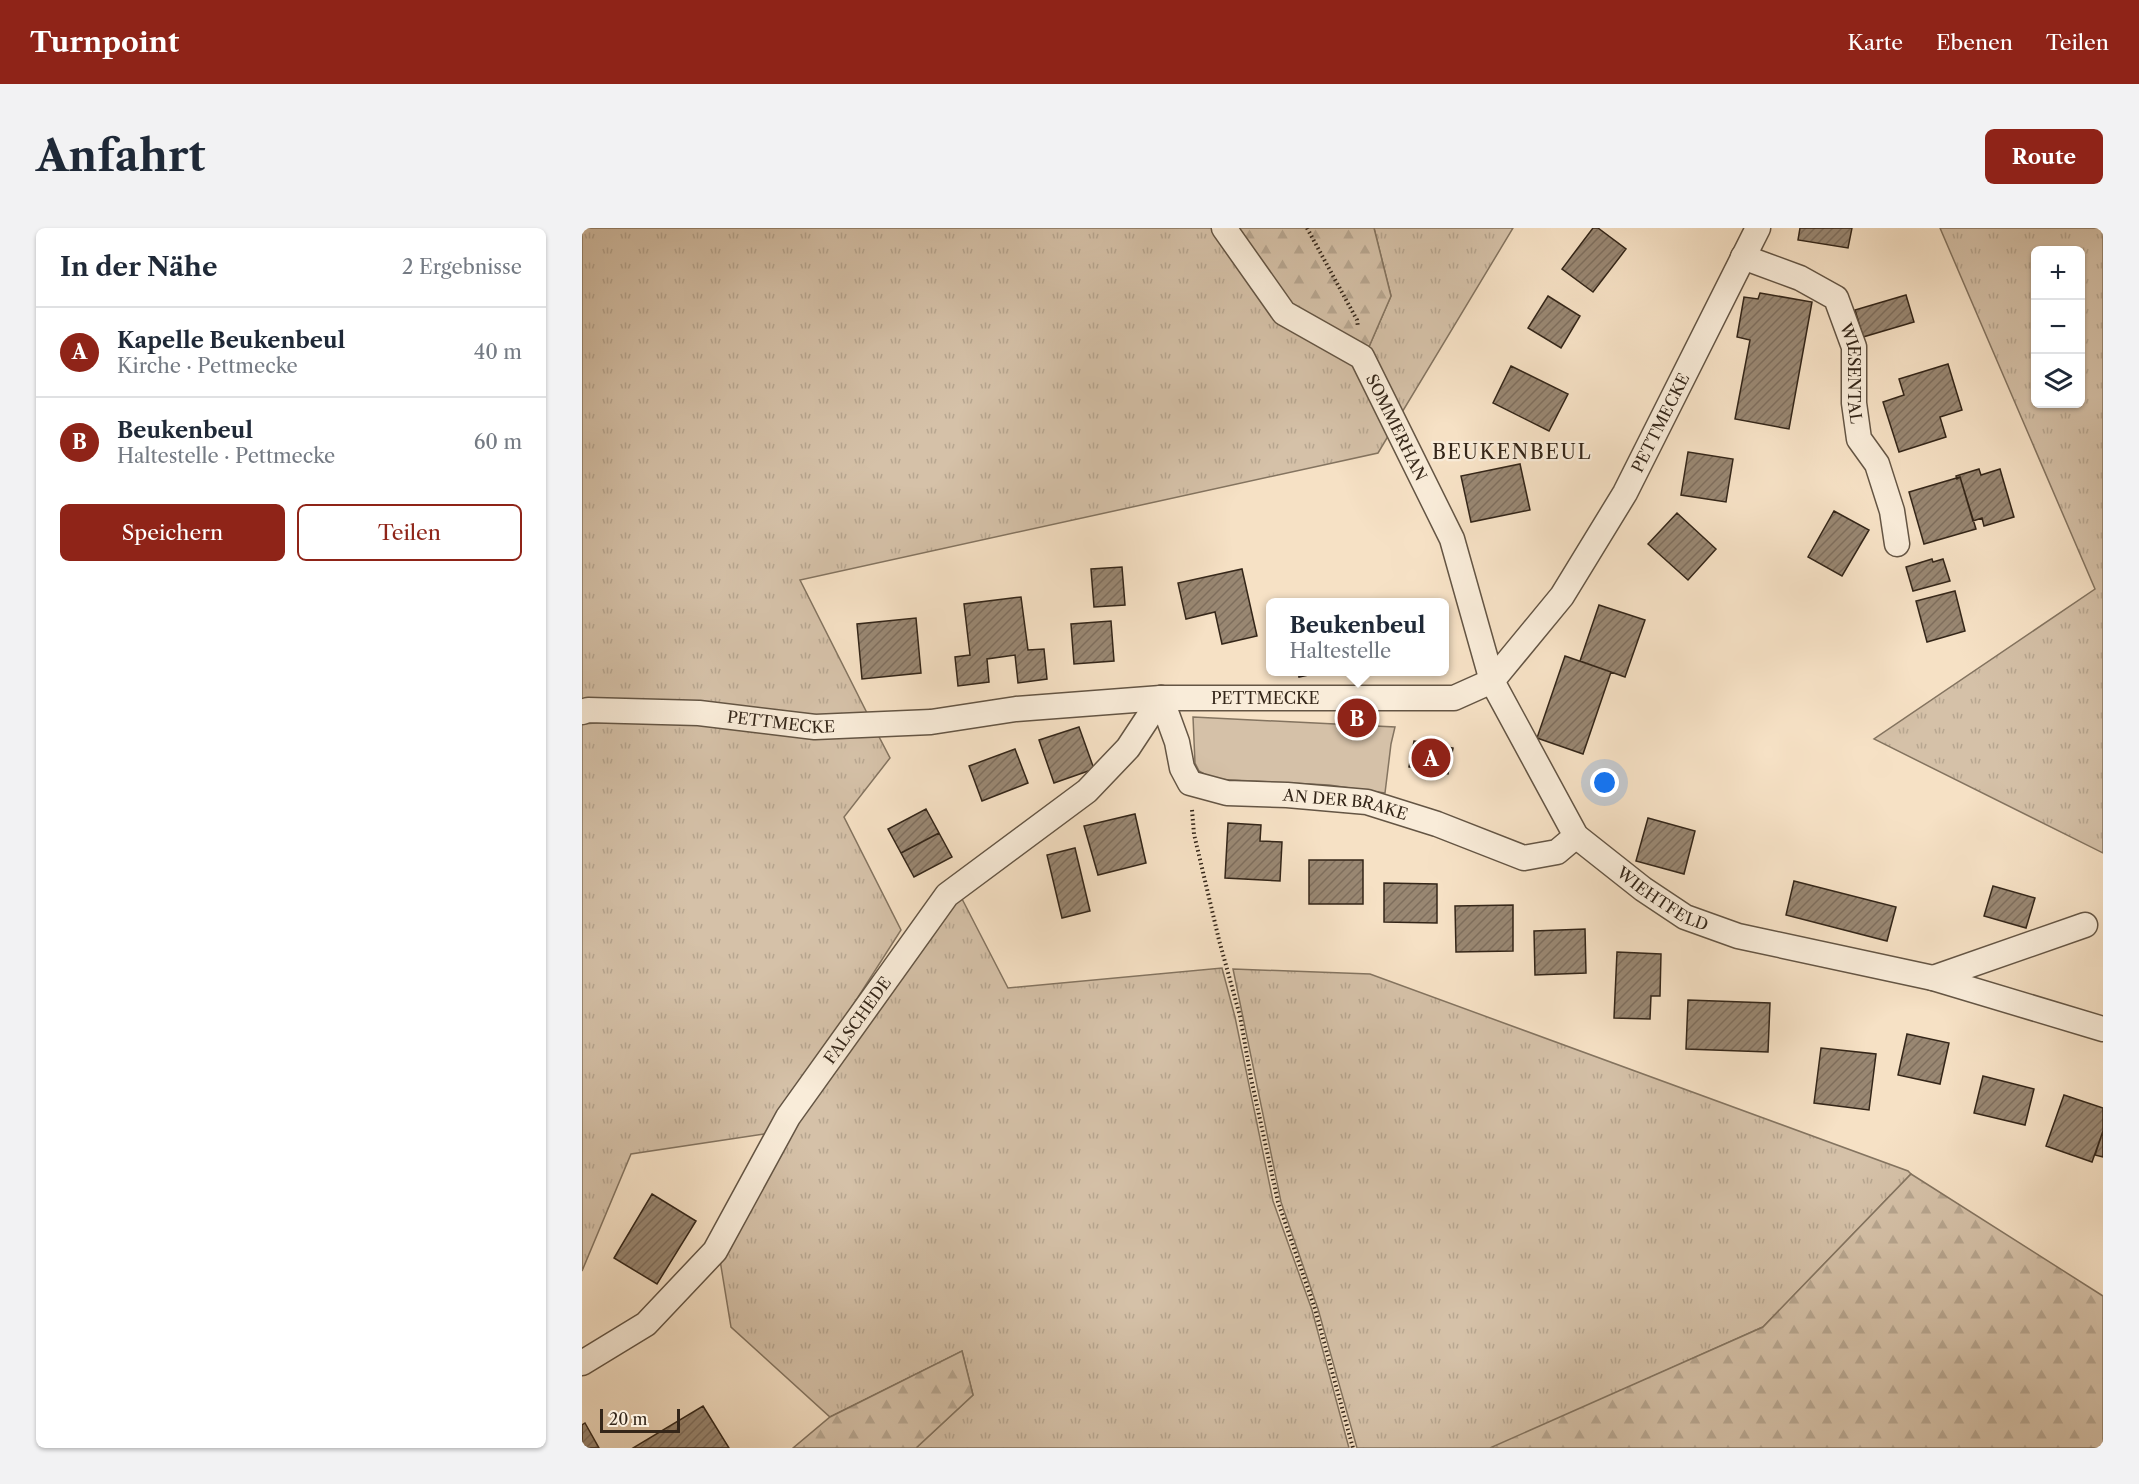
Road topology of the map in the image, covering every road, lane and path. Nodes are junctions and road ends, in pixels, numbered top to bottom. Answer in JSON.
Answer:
{"nodes":[{"id":1,"x":1224,"y":228,"type":"edge"},
{"id":2,"x":1307,"y":228,"type":"edge"},
{"id":3,"x":1758,"y":228,"type":"edge"},
{"id":4,"x":1743,"y":257,"type":"junction"},
{"id":5,"x":1362,"y":357,"type":"junction"},
{"id":6,"x":1897,"y":544,"type":"dead end"},
{"id":7,"x":1492,"y":681,"type":"junction"},
{"id":8,"x":1161,"y":698,"type":"junction"},
{"id":9,"x":582,"y":712,"type":"edge"},
{"id":10,"x":1190,"y":783,"type":"junction"},
{"id":11,"x":1576,"y":836,"type":"junction"},
{"id":12,"x":2085,"y":925,"type":"dead end"},
{"id":13,"x":1933,"y":978,"type":"junction"},
{"id":14,"x":2103,"y":1029,"type":"edge"},
{"id":15,"x":582,"y":1363,"type":"edge"},
{"id":16,"x":1353,"y":1448,"type":"edge"}],
"edges":[{"from":1,"to":5,"type":"street","name":"SOMMERHAN"},
{"from":2,"to":5,"type":"path"},
{"from":3,"to":4,"type":"street","name":"PETTMECKE"},
{"from":4,"to":6,"type":"street","name":"WIESENTAL"},
{"from":4,"to":7,"type":"street","name":"PETTMECKE"},
{"from":5,"to":7,"type":"street","name":"SOMMERHAN"},
{"from":7,"to":8,"type":"street","name":"PETTMECKE"},
{"from":7,"to":11,"type":"street","name":"WIEHTFELD"},
{"from":8,"to":9,"type":"street","name":"PETTMECKE"},
{"from":8,"to":10,"type":"street"},
{"from":8,"to":15,"type":"street","name":"FALSCHEDE"},
{"from":10,"to":11,"type":"street","name":"AN DER BRAKE"},
{"from":10,"to":16,"type":"path"},
{"from":11,"to":13,"type":"street","name":"WIEHTFELD"},
{"from":12,"to":13,"type":"street"},
{"from":13,"to":14,"type":"street","name":"WIEHTFELD"}]}
